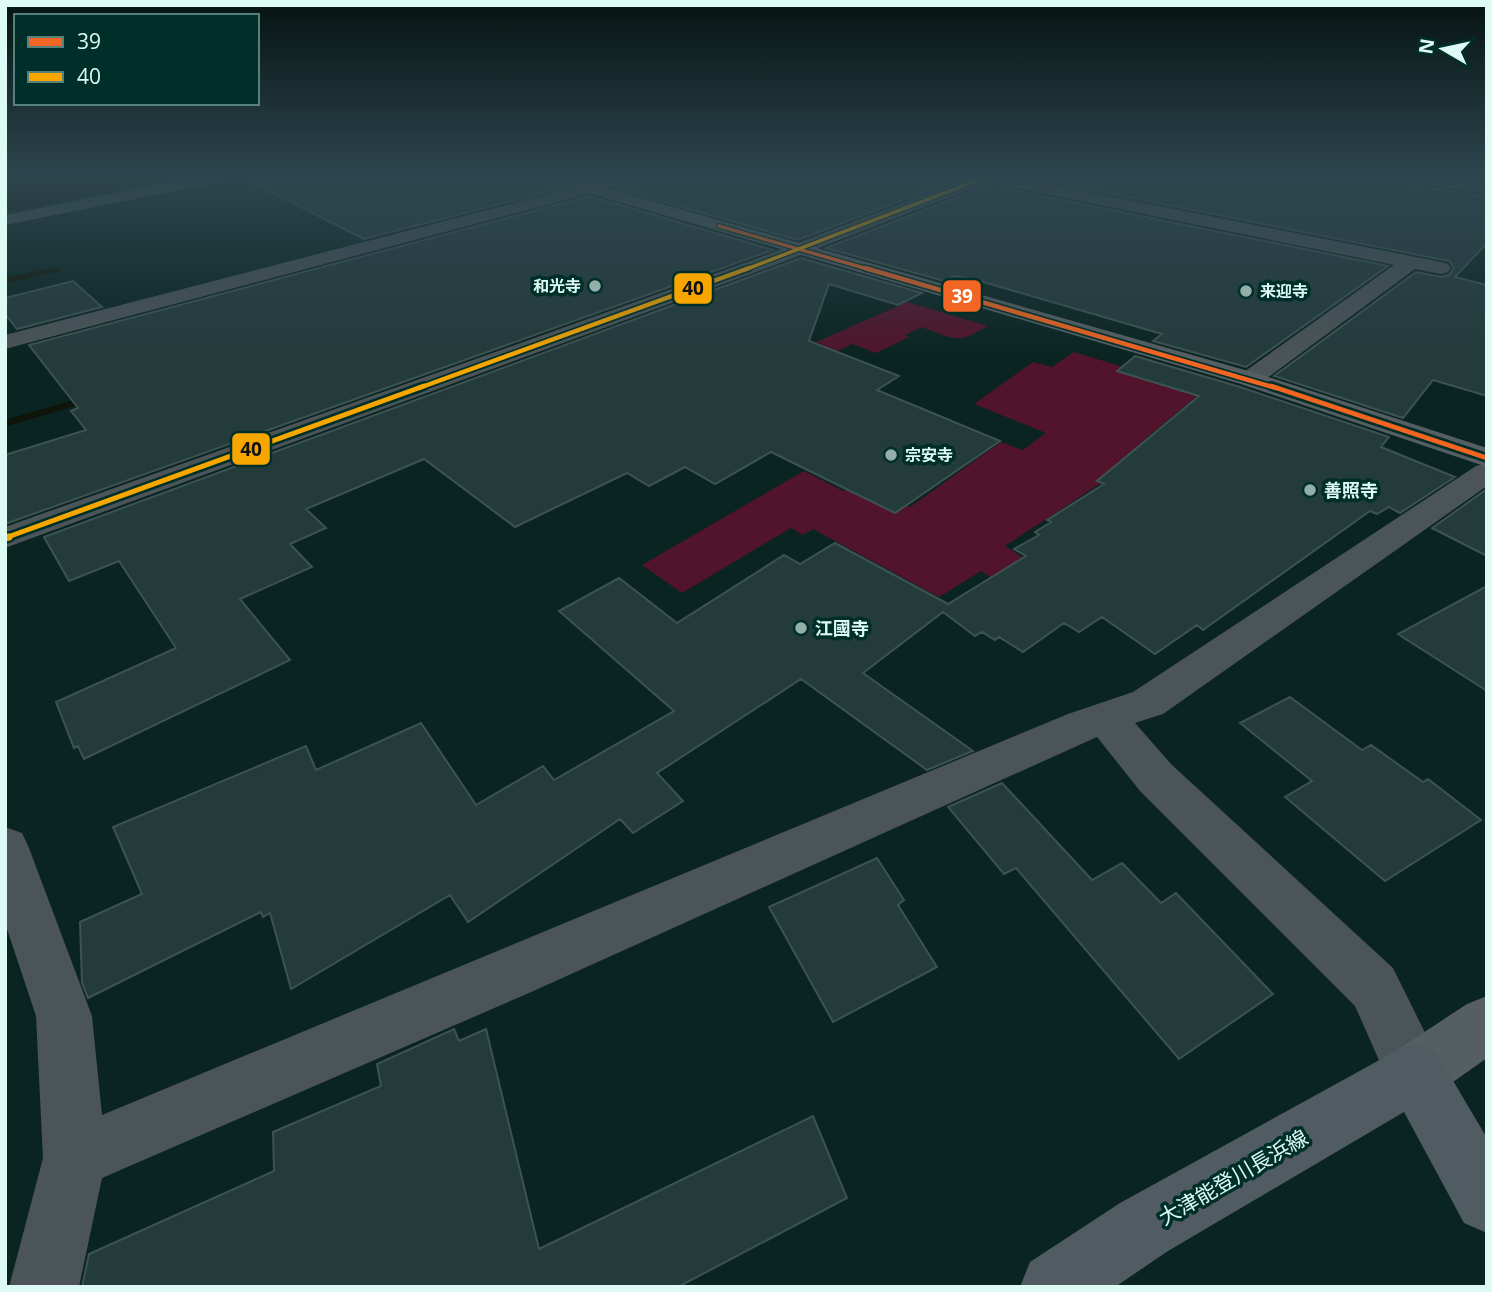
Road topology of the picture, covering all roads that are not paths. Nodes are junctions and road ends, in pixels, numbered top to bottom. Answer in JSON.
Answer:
{"nodes":[{"id":1,"x":402,"y":237,"type":"edge"},
{"id":2,"x":760,"y":237,"type":"edge"},
{"id":3,"x":830,"y":237,"type":"edge"},
{"id":4,"x":1288,"y":237,"type":"edge"},
{"id":5,"x":800,"y":249,"type":"junction"},
{"id":6,"x":1411,"y":262,"type":"junction"},
{"id":7,"x":1441,"y":268,"type":"dead end"},
{"id":8,"x":5,"y":342,"type":"edge"},
{"id":9,"x":1250,"y":379,"type":"junction"},
{"id":10,"x":1487,"y":458,"type":"edge"},
{"id":11,"x":1487,"y":472,"type":"edge"},
{"id":12,"x":5,"y":538,"type":"edge"},
{"id":13,"x":1107,"y":718,"type":"junction"},
{"id":14,"x":5,"y":848,"type":"edge"},
{"id":15,"x":1487,"y":1024,"type":"edge"},
{"id":16,"x":1415,"y":1073,"type":"junction"},
{"id":17,"x":75,"y":1158,"type":"junction"},
{"id":18,"x":1487,"y":1200,"type":"edge"},
{"id":19,"x":44,"y":1287,"type":"edge"},
{"id":20,"x":1055,"y":1287,"type":"edge"}],
"edges":[{"from":1,"to":8,"type":"street"},
{"from":2,"to":5,"type":"street"},
{"from":3,"to":5,"type":"street"},
{"from":4,"to":6,"type":"street"},
{"from":5,"to":9,"type":"street"},
{"from":5,"to":12,"type":"street"},
{"from":6,"to":7,"type":"street"},
{"from":6,"to":9,"type":"street"},
{"from":9,"to":10,"type":"street"},
{"from":11,"to":13,"type":"street"},
{"from":13,"to":16,"type":"street"},
{"from":13,"to":17,"type":"street"},
{"from":14,"to":17,"type":"street"},
{"from":15,"to":16,"type":"street"},
{"from":16,"to":18,"type":"main road"},
{"from":16,"to":20,"type":"main road","name":"大津能登川長浜線"},
{"from":17,"to":19,"type":"street"}]}
